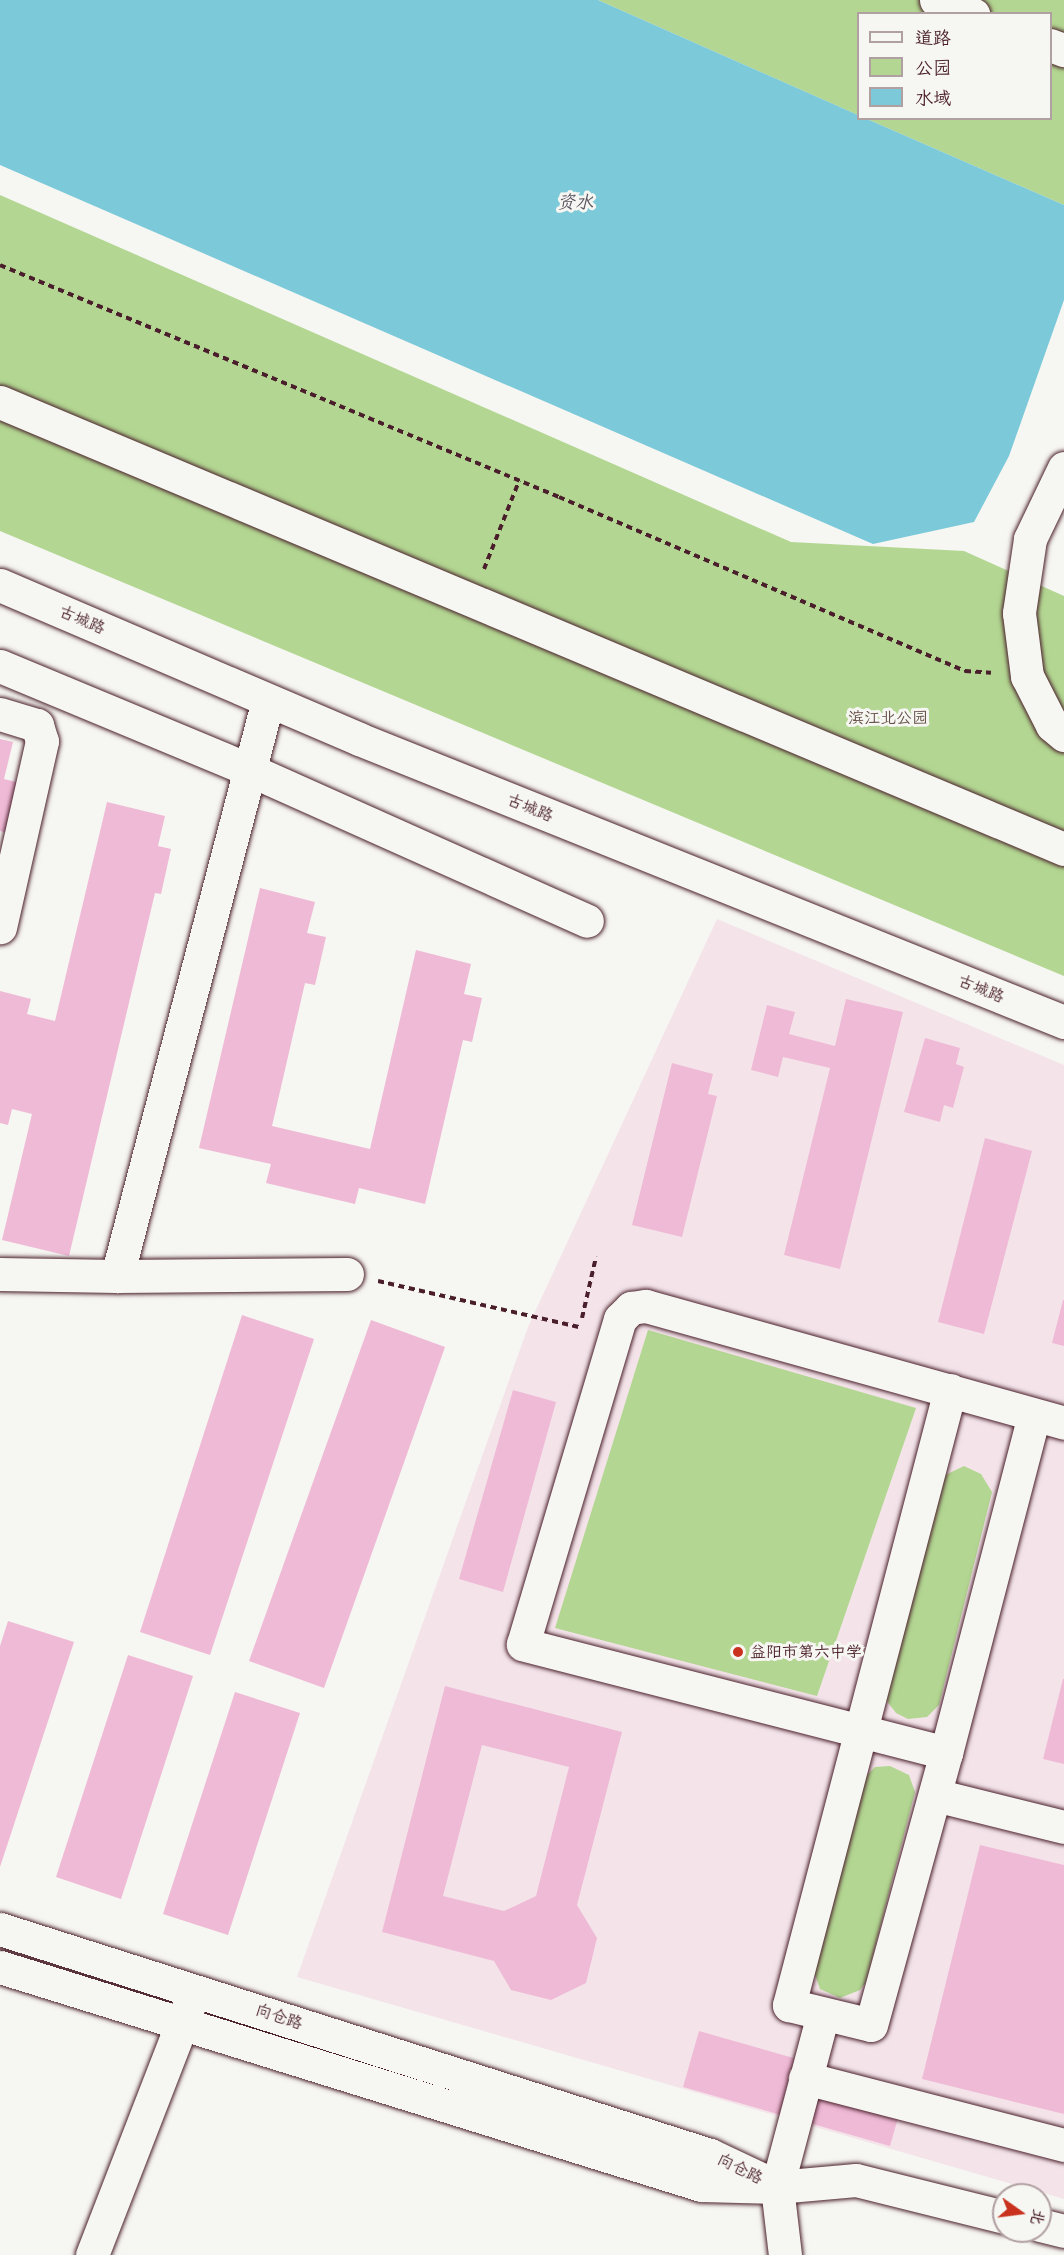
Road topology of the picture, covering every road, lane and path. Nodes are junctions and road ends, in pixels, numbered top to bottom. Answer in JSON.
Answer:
{"nodes":[{"id":1,"x":936,"y":0,"type":"edge"},
{"id":2,"x":968,"y":12,"type":"edge"},
{"id":3,"x":0,"y":265,"type":"edge"},
{"id":4,"x":0,"y":402,"type":"edge"},
{"id":5,"x":1064,"y":468,"type":"edge"},
{"id":6,"x":519,"y":481,"type":"junction"},
{"id":7,"x":482,"y":575,"type":"dead end"},
{"id":8,"x":0,"y":585,"type":"edge"},
{"id":9,"x":0,"y":666,"type":"edge"},
{"id":10,"x":1027,"y":676,"type":"junction"},
{"id":11,"x":268,"y":700,"type":"junction"},
{"id":12,"x":0,"y":714,"type":"edge"},
{"id":13,"x":1064,"y":735,"type":"edge"},
{"id":14,"x":250,"y":770,"type":"junction"},
{"id":15,"x":1064,"y":849,"type":"edge"},
{"id":16,"x":586,"y":921,"type":"dead end"},
{"id":17,"x":0,"y":927,"type":"edge"},
{"id":18,"x":1064,"y":1022,"type":"edge"},
{"id":19,"x":0,"y":1274,"type":"edge"},
{"id":20,"x":347,"y":1274,"type":"joint"},
{"id":21,"x":117,"y":1276,"type":"junction"},
{"id":22,"x":579,"y":1327,"type":"dead end"},
{"id":23,"x":950,"y":1390,"type":"junction"},
{"id":24,"x":1049,"y":1419,"type":"edge"},
{"id":25,"x":862,"y":1731,"type":"junction"},
{"id":26,"x":946,"y":1753,"type":"junction"},
{"id":27,"x":935,"y":1795,"type":"junction"},
{"id":28,"x":1064,"y":1827,"type":"edge"},
{"id":29,"x":0,"y":1929,"type":"edge"},
{"id":30,"x":0,"y":1967,"type":"edge"},
{"id":31,"x":194,"y":1990,"type":"junction"},
{"id":32,"x":823,"y":2014,"type":"junction"},
{"id":33,"x":182,"y":2024,"type":"junction"},
{"id":34,"x":806,"y":2078,"type":"junction"},
{"id":35,"x":1064,"y":2145,"type":"edge"},
{"id":36,"x":777,"y":2187,"type":"junction"},
{"id":37,"x":992,"y":2214,"type":"edge"},
{"id":38,"x":92,"y":2255,"type":"edge"},
{"id":39,"x":785,"y":2255,"type":"edge"}],
"edges":[{"from":1,"to":2,"type":"street"},
{"from":3,"to":6,"type":"path"},
{"from":4,"to":15,"type":"street"},
{"from":5,"to":10,"type":"street"},
{"from":6,"to":7,"type":"path"},
{"from":6,"to":10,"type":"path"},
{"from":8,"to":11,"type":"street","name":"古城路"},
{"from":9,"to":14,"type":"street"},
{"from":10,"to":13,"type":"street"},
{"from":11,"to":14,"type":"street"},
{"from":11,"to":18,"type":"street","name":"古城路"},
{"from":12,"to":17,"type":"street"},
{"from":14,"to":16,"type":"street"},
{"from":14,"to":21,"type":"street"},
{"from":19,"to":21,"type":"street"},
{"from":20,"to":21,"type":"street"},
{"from":20,"to":22,"type":"path"},
{"from":23,"to":24,"type":"street"},
{"from":23,"to":25,"type":"street"},
{"from":23,"to":25,"type":"street"},
{"from":24,"to":26,"type":"street"},
{"from":25,"to":26,"type":"street"},
{"from":25,"to":32,"type":"street"},
{"from":26,"to":27,"type":"street"},
{"from":27,"to":28,"type":"street"},
{"from":27,"to":32,"type":"street"},
{"from":29,"to":31,"type":"street","name":"向仓路"},
{"from":30,"to":33,"type":"street","name":"向仓路"},
{"from":31,"to":33,"type":"street"},
{"from":31,"to":36,"type":"street","name":"向仓路"},
{"from":32,"to":34,"type":"street"},
{"from":33,"to":36,"type":"street","name":"向仓路"},
{"from":33,"to":38,"type":"street"},
{"from":34,"to":35,"type":"street"},
{"from":34,"to":36,"type":"street"},
{"from":36,"to":37,"type":"street"},
{"from":36,"to":39,"type":"street"}]}
